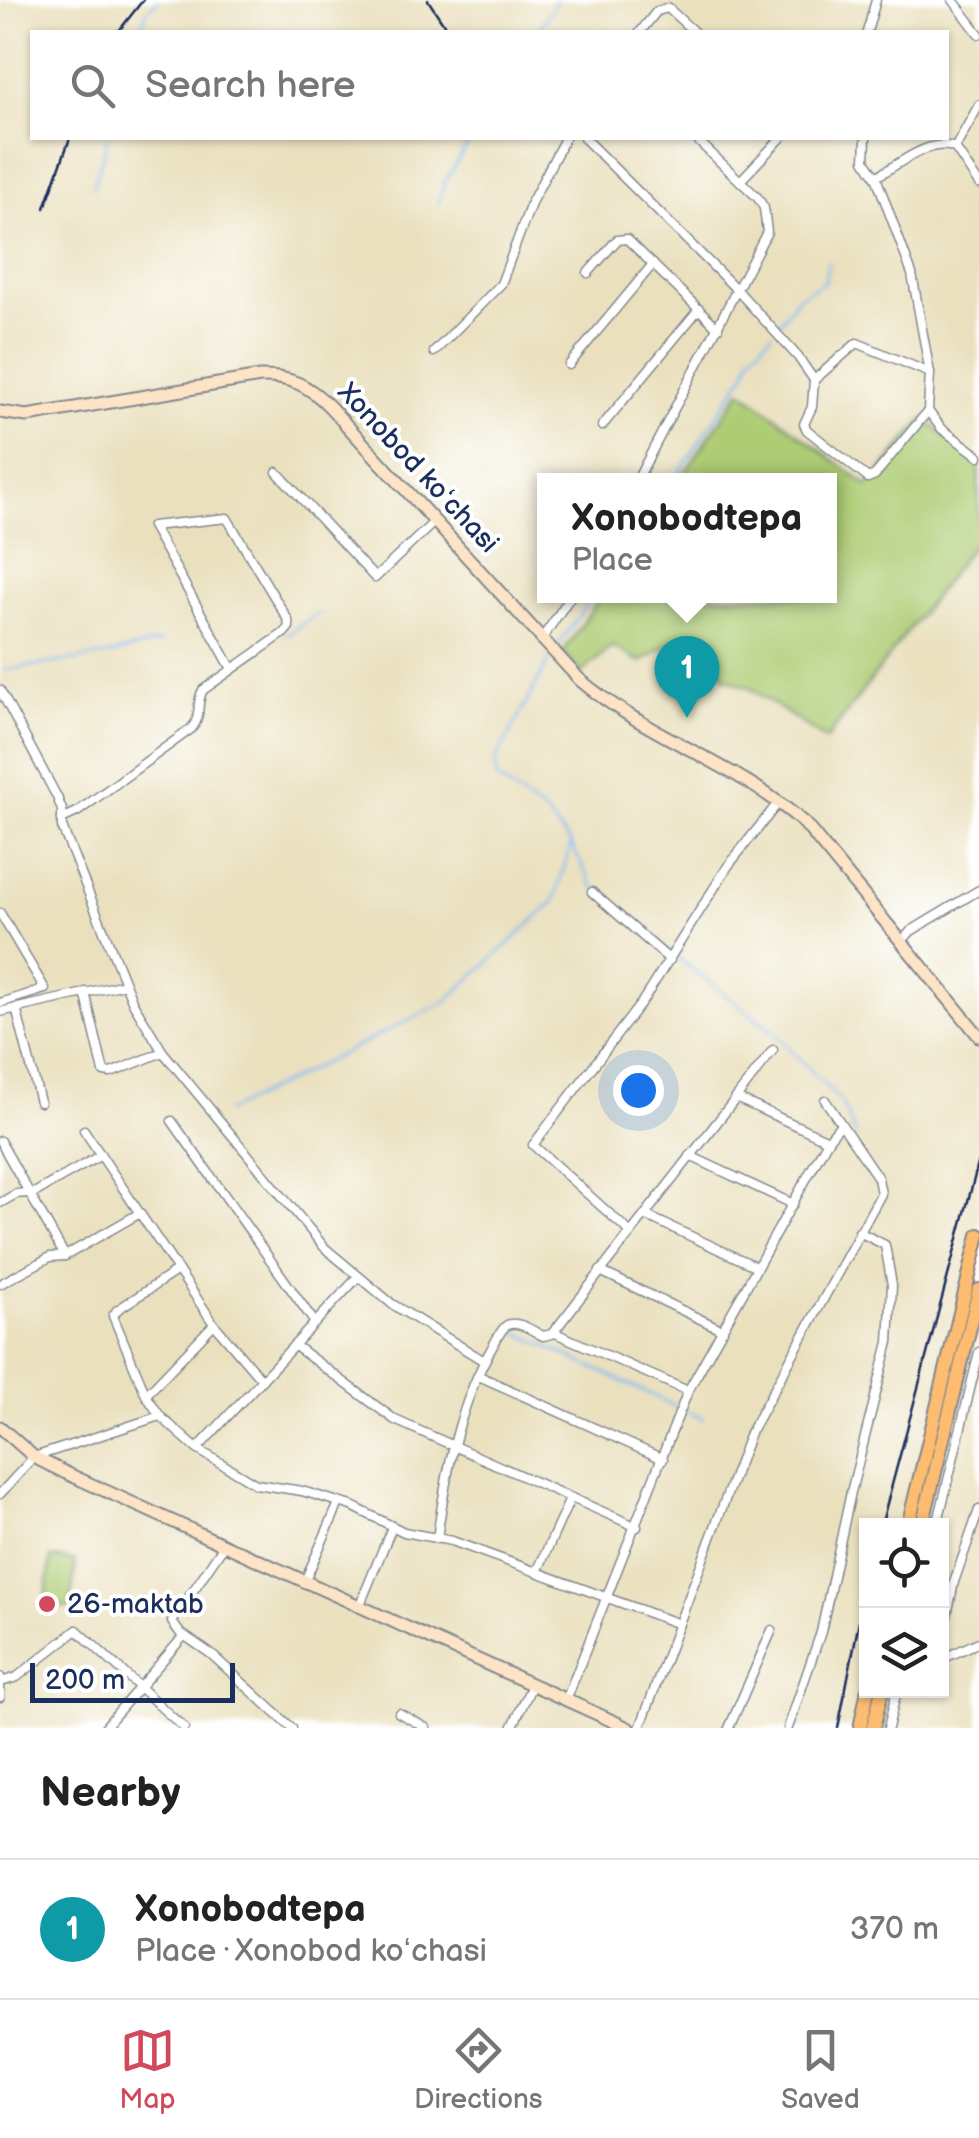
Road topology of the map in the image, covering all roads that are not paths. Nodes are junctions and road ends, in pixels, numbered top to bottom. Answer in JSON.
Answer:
{"nodes":[{"id":1,"x":876,"y":0,"type":"edge"},
{"id":2,"x":953,"y":0,"type":"edge"},
{"id":3,"x":641,"y":30,"type":"edge"},
{"id":4,"x":692,"y":30,"type":"edge"},
{"id":5,"x":868,"y":30,"type":"edge"},
{"id":6,"x":979,"y":34,"type":"edge"},
{"id":7,"x":979,"y":105,"type":"edge"},
{"id":8,"x":564,"y":140,"type":"edge"},
{"id":9,"x":586,"y":140,"type":"edge"},
{"id":10,"x":697,"y":140,"type":"edge"},
{"id":11,"x":780,"y":140,"type":"edge"},
{"id":12,"x":866,"y":140,"type":"edge"},
{"id":13,"x":955,"y":148,"type":"junction"},
{"id":14,"x":876,"y":177,"type":"junction"},
{"id":15,"x":740,"y":181,"type":"junction"},
{"id":16,"x":979,"y":184,"type":"edge"},
{"id":17,"x":652,"y":264,"type":"junction"},
{"id":18,"x":588,"y":273,"type":"dead end"},
{"id":19,"x":738,"y":291,"type":"junction"},
{"id":20,"x":698,"y":309,"type":"junction"},
{"id":21,"x":718,"y":328,"type":"junction"},
{"id":22,"x":434,"y":352,"type":"dead end"},
{"id":23,"x":569,"y":366,"type":"dead end"},
{"id":24,"x":930,"y":373,"type":"junction"},
{"id":25,"x":814,"y":380,"type":"junction"},
{"id":26,"x":928,"y":411,"type":"junction"},
{"id":27,"x":0,"y":412,"type":"edge"},
{"id":28,"x":602,"y":426,"type":"dead end"},
{"id":29,"x":979,"y":456,"type":"edge"},
{"id":30,"x":278,"y":472,"type":"dead end"},
{"id":31,"x":640,"y":473,"type":"edge"},
{"id":32,"x":434,"y":522,"type":"junction"},
{"id":33,"x":566,"y":603,"type":"edge"},
{"id":34,"x":541,"y":640,"type":"junction"},
{"id":35,"x":232,"y":669,"type":"junction"},
{"id":36,"x":0,"y":690,"type":"edge"},
{"id":37,"x":778,"y":803,"type":"junction"},
{"id":38,"x":62,"y":819,"type":"junction"},
{"id":39,"x":979,"y":890,"type":"edge"},
{"id":40,"x":592,"y":892,"type":"dead end"},
{"id":41,"x":0,"y":912,"type":"edge"},
{"id":42,"x":902,"y":941,"type":"junction"},
{"id":43,"x":670,"y":960,"type":"junction"},
{"id":44,"x":125,"y":984,"type":"junction"},
{"id":45,"x":45,"y":989,"type":"junction"},
{"id":46,"x":85,"y":992,"type":"junction"},
{"id":47,"x":52,"y":1000,"type":"junction"},
{"id":48,"x":0,"y":1003,"type":"edge"},
{"id":49,"x":16,"y":1008,"type":"junction"},
{"id":50,"x":0,"y":1012,"type":"edge"},
{"id":51,"x":979,"y":1036,"type":"edge"},
{"id":52,"x":773,"y":1050,"type":"dead end"},
{"id":53,"x":163,"y":1052,"type":"junction"},
{"id":54,"x":736,"y":1098,"type":"junction"},
{"id":55,"x":825,"y":1100,"type":"dead end"},
{"id":56,"x":40,"y":1102,"type":"dead end"},
{"id":57,"x":172,"y":1122,"type":"dead end"},
{"id":58,"x":841,"y":1124,"type":"junction"},
{"id":59,"x":84,"y":1130,"type":"dead end"},
{"id":60,"x":828,"y":1140,"type":"junction"},
{"id":61,"x":0,"y":1141,"type":"edge"},
{"id":62,"x":102,"y":1156,"type":"junction"},
{"id":63,"x":690,"y":1156,"type":"junction"},
{"id":64,"x":28,"y":1195,"type":"junction"},
{"id":65,"x":0,"y":1203,"type":"edge"},
{"id":66,"x":793,"y":1204,"type":"junction"},
{"id":67,"x":140,"y":1213,"type":"junction"},
{"id":68,"x":645,"y":1215,"type":"junction"},
{"id":69,"x":631,"y":1232,"type":"junction"},
{"id":70,"x":859,"y":1232,"type":"junction"},
{"id":71,"x":979,"y":1235,"type":"edge"},
{"id":72,"x":65,"y":1256,"type":"junction"},
{"id":73,"x":758,"y":1268,"type":"junction"},
{"id":74,"x":178,"y":1270,"type":"junction"},
{"id":75,"x":600,"y":1271,"type":"junction"},
{"id":76,"x":357,"y":1278,"type":"junction"},
{"id":77,"x":0,"y":1284,"type":"edge"},
{"id":78,"x":979,"y":1290,"type":"edge"},
{"id":79,"x":314,"y":1323,"type":"junction"},
{"id":80,"x":214,"y":1324,"type":"junction"},
{"id":81,"x":723,"y":1330,"type":"junction"},
{"id":82,"x":554,"y":1332,"type":"junction"},
{"id":83,"x":294,"y":1345,"type":"junction"},
{"id":84,"x":979,"y":1352,"type":"edge"},
{"id":85,"x":484,"y":1361,"type":"junction"},
{"id":86,"x":478,"y":1376,"type":"junction"},
{"id":87,"x":262,"y":1380,"type":"junction"},
{"id":88,"x":688,"y":1391,"type":"junction"},
{"id":89,"x":146,"y":1395,"type":"junction"},
{"id":90,"x":160,"y":1416,"type":"junction"},
{"id":91,"x":0,"y":1427,"type":"edge"},
{"id":92,"x":454,"y":1444,"type":"junction"},
{"id":93,"x":197,"y":1449,"type":"junction"},
{"id":94,"x":34,"y":1457,"type":"junction"},
{"id":95,"x":662,"y":1460,"type":"junction"},
{"id":96,"x":0,"y":1494,"type":"edge"},
{"id":97,"x":570,"y":1499,"type":"junction"},
{"id":98,"x":340,"y":1502,"type":"junction"},
{"id":99,"x":979,"y":1510,"type":"edge"},
{"id":100,"x":910,"y":1518,"type":"edge"},
{"id":101,"x":924,"y":1518,"type":"edge"},
{"id":102,"x":939,"y":1518,"type":"edge"},
{"id":103,"x":392,"y":1527,"type":"junction"},
{"id":104,"x":637,"y":1527,"type":"junction"},
{"id":105,"x":437,"y":1538,"type":"junction"},
{"id":106,"x":224,"y":1545,"type":"junction"},
{"id":107,"x":979,"y":1550,"type":"edge"},
{"id":108,"x":964,"y":1557,"type":"junction"},
{"id":109,"x":537,"y":1572,"type":"junction"},
{"id":110,"x":304,"y":1583,"type":"junction"},
{"id":111,"x":606,"y":1597,"type":"junction"},
{"id":112,"x":359,"y":1607,"type":"junction"},
{"id":113,"x":949,"y":1608,"type":"edge"},
{"id":114,"x":679,"y":1624,"type":"junction"},
{"id":115,"x":772,"y":1630,"type":"dead end"},
{"id":116,"x":178,"y":1632,"type":"junction"},
{"id":117,"x":979,"y":1642,"type":"edge"},
{"id":118,"x":949,"y":1656,"type":"edge"},
{"id":119,"x":1,"y":1679,"type":"edge"},
{"id":120,"x":532,"y":1685,"type":"junction"},
{"id":121,"x":140,"y":1687,"type":"junction"},
{"id":122,"x":0,"y":1697,"type":"edge"},
{"id":123,"x":866,"y":1698,"type":"edge"},
{"id":124,"x":880,"y":1698,"type":"edge"},
{"id":125,"x":895,"y":1698,"type":"edge"},
{"id":126,"x":566,"y":1700,"type":"junction"},
{"id":127,"x":399,"y":1713,"type":"dead end"},
{"id":128,"x":104,"y":1728,"type":"edge"},
{"id":129,"x":184,"y":1728,"type":"edge"},
{"id":130,"x":292,"y":1728,"type":"edge"},
{"id":131,"x":426,"y":1728,"type":"edge"},
{"id":132,"x":512,"y":1728,"type":"edge"},
{"id":133,"x":628,"y":1728,"type":"edge"},
{"id":134,"x":640,"y":1728,"type":"edge"},
{"id":135,"x":729,"y":1728,"type":"edge"},
{"id":136,"x":788,"y":1728,"type":"edge"},
{"id":137,"x":860,"y":1728,"type":"edge"},
{"id":138,"x":874,"y":1728,"type":"edge"},
{"id":139,"x":888,"y":1728,"type":"edge"}],
"edges":[{"from":1,"to":5,"type":"street"},
{"from":2,"to":6,"type":"street"},
{"from":3,"to":4,"type":"street"},
{"from":7,"to":13,"type":"street"},
{"from":8,"to":22,"type":"street"},
{"from":9,"to":19,"type":"street"},
{"from":10,"to":15,"type":"street"},
{"from":11,"to":15,"type":"street"},
{"from":12,"to":14,"type":"street"},
{"from":13,"to":14,"type":"street"},
{"from":13,"to":16,"type":"street"},
{"from":14,"to":24,"type":"street"},
{"from":15,"to":19,"type":"street"},
{"from":17,"to":18,"type":"street"},
{"from":17,"to":20,"type":"street"},
{"from":17,"to":23,"type":"street"},
{"from":19,"to":21,"type":"street"},
{"from":19,"to":25,"type":"street"},
{"from":20,"to":21,"type":"street"},
{"from":20,"to":28,"type":"street"},
{"from":21,"to":31,"type":"street"},
{"from":24,"to":25,"type":"street"},
{"from":24,"to":26,"type":"street"},
{"from":25,"to":26,"type":"street"},
{"from":26,"to":29,"type":"street"},
{"from":27,"to":32,"type":"main road","name":"Xonobod koʻchasi"},
{"from":30,"to":32,"type":"street"},
{"from":32,"to":34,"type":"main road","name":"Xonobod koʻchasi"},
{"from":33,"to":34,"type":"street"},
{"from":34,"to":37,"type":"main road","name":"Xonobod koʻchasi"},
{"from":35,"to":35,"type":"street"},
{"from":35,"to":38,"type":"street"},
{"from":36,"to":38,"type":"street"},
{"from":37,"to":42,"type":"main road","name":"Xonobod koʻchasi"},
{"from":37,"to":43,"type":"street"},
{"from":38,"to":44,"type":"street"},
{"from":39,"to":42,"type":"street"},
{"from":40,"to":43,"type":"street"},
{"from":41,"to":45,"type":"street"},
{"from":42,"to":51,"type":"main road","name":"Xonobod koʻchasi"},
{"from":43,"to":69,"type":"street"},
{"from":44,"to":46,"type":"street"},
{"from":44,"to":53,"type":"street"},
{"from":45,"to":47,"type":"street"},
{"from":45,"to":48,"type":"street"},
{"from":46,"to":47,"type":"street"},
{"from":46,"to":53,"type":"street"},
{"from":47,"to":49,"type":"street"},
{"from":49,"to":50,"type":"street"},
{"from":49,"to":56,"type":"street"},
{"from":52,"to":54,"type":"street"},
{"from":53,"to":76,"type":"street"},
{"from":54,"to":60,"type":"street"},
{"from":54,"to":63,"type":"street"},
{"from":55,"to":58,"type":"street"},
{"from":57,"to":79,"type":"street"},
{"from":58,"to":60,"type":"street"},
{"from":58,"to":70,"type":"street"},
{"from":59,"to":62,"type":"street"},
{"from":60,"to":66,"type":"street"},
{"from":61,"to":64,"type":"street"},
{"from":62,"to":64,"type":"street"},
{"from":62,"to":67,"type":"street"},
{"from":63,"to":66,"type":"street"},
{"from":63,"to":68,"type":"street"},
{"from":64,"to":65,"type":"street"},
{"from":64,"to":72,"type":"street"},
{"from":66,"to":73,"type":"street"},
{"from":67,"to":72,"type":"street"},
{"from":67,"to":74,"type":"street"},
{"from":68,"to":69,"type":"street"},
{"from":68,"to":73,"type":"street"},
{"from":69,"to":75,"type":"street"},
{"from":70,"to":114,"type":"street"},
{"from":70,"to":136,"type":"street"},
{"from":71,"to":100,"type":"main road"},
{"from":72,"to":77,"type":"street"},
{"from":73,"to":81,"type":"street"},
{"from":74,"to":80,"type":"street"},
{"from":74,"to":89,"type":"street"},
{"from":75,"to":81,"type":"street"},
{"from":75,"to":82,"type":"street"},
{"from":76,"to":79,"type":"street"},
{"from":76,"to":85,"type":"street"},
{"from":78,"to":101,"type":"main road"},
{"from":79,"to":83,"type":"street"},
{"from":80,"to":87,"type":"street"},
{"from":80,"to":89,"type":"street"},
{"from":81,"to":88,"type":"street"},
{"from":82,"to":85,"type":"street"},
{"from":82,"to":88,"type":"street"},
{"from":83,"to":87,"type":"street"},
{"from":83,"to":92,"type":"street"},
{"from":84,"to":102,"type":"street"},
{"from":85,"to":86,"type":"street"},
{"from":86,"to":92,"type":"street"},
{"from":86,"to":95,"type":"street"},
{"from":87,"to":93,"type":"street"},
{"from":88,"to":95,"type":"street"},
{"from":89,"to":90,"type":"street"},
{"from":90,"to":93,"type":"street"},
{"from":90,"to":94,"type":"street"},
{"from":91,"to":94,"type":"main road"},
{"from":92,"to":97,"type":"street"},
{"from":92,"to":105,"type":"street"},
{"from":93,"to":98,"type":"street"},
{"from":94,"to":96,"type":"street"},
{"from":94,"to":106,"type":"main road"},
{"from":95,"to":104,"type":"street"},
{"from":97,"to":104,"type":"street"},
{"from":97,"to":109,"type":"street"},
{"from":98,"to":103,"type":"street"},
{"from":98,"to":110,"type":"street"},
{"from":99,"to":108,"type":"street"},
{"from":103,"to":105,"type":"street"},
{"from":103,"to":112,"type":"street"},
{"from":104,"to":111,"type":"street"},
{"from":105,"to":109,"type":"street"},
{"from":106,"to":110,"type":"main road"},
{"from":106,"to":116,"type":"street"},
{"from":107,"to":108,"type":"street"},
{"from":108,"to":113,"type":"street"},
{"from":109,"to":111,"type":"street"},
{"from":110,"to":112,"type":"main road"},
{"from":111,"to":114,"type":"street"},
{"from":111,"to":126,"type":"street"},
{"from":112,"to":120,"type":"main road"},
{"from":114,"to":134,"type":"street"},
{"from":115,"to":135,"type":"street"},
{"from":116,"to":121,"type":"street"},
{"from":116,"to":130,"type":"street"},
{"from":117,"to":118,"type":"street"},
{"from":119,"to":121,"type":"street"},
{"from":119,"to":122,"type":"street"},
{"from":120,"to":126,"type":"main road"},
{"from":120,"to":132,"type":"street"},
{"from":121,"to":128,"type":"street"},
{"from":121,"to":129,"type":"street"},
{"from":123,"to":137,"type":"main road"},
{"from":124,"to":138,"type":"main road"},
{"from":125,"to":139,"type":"street"},
{"from":126,"to":133,"type":"main road"},
{"from":127,"to":131,"type":"street"}]}
